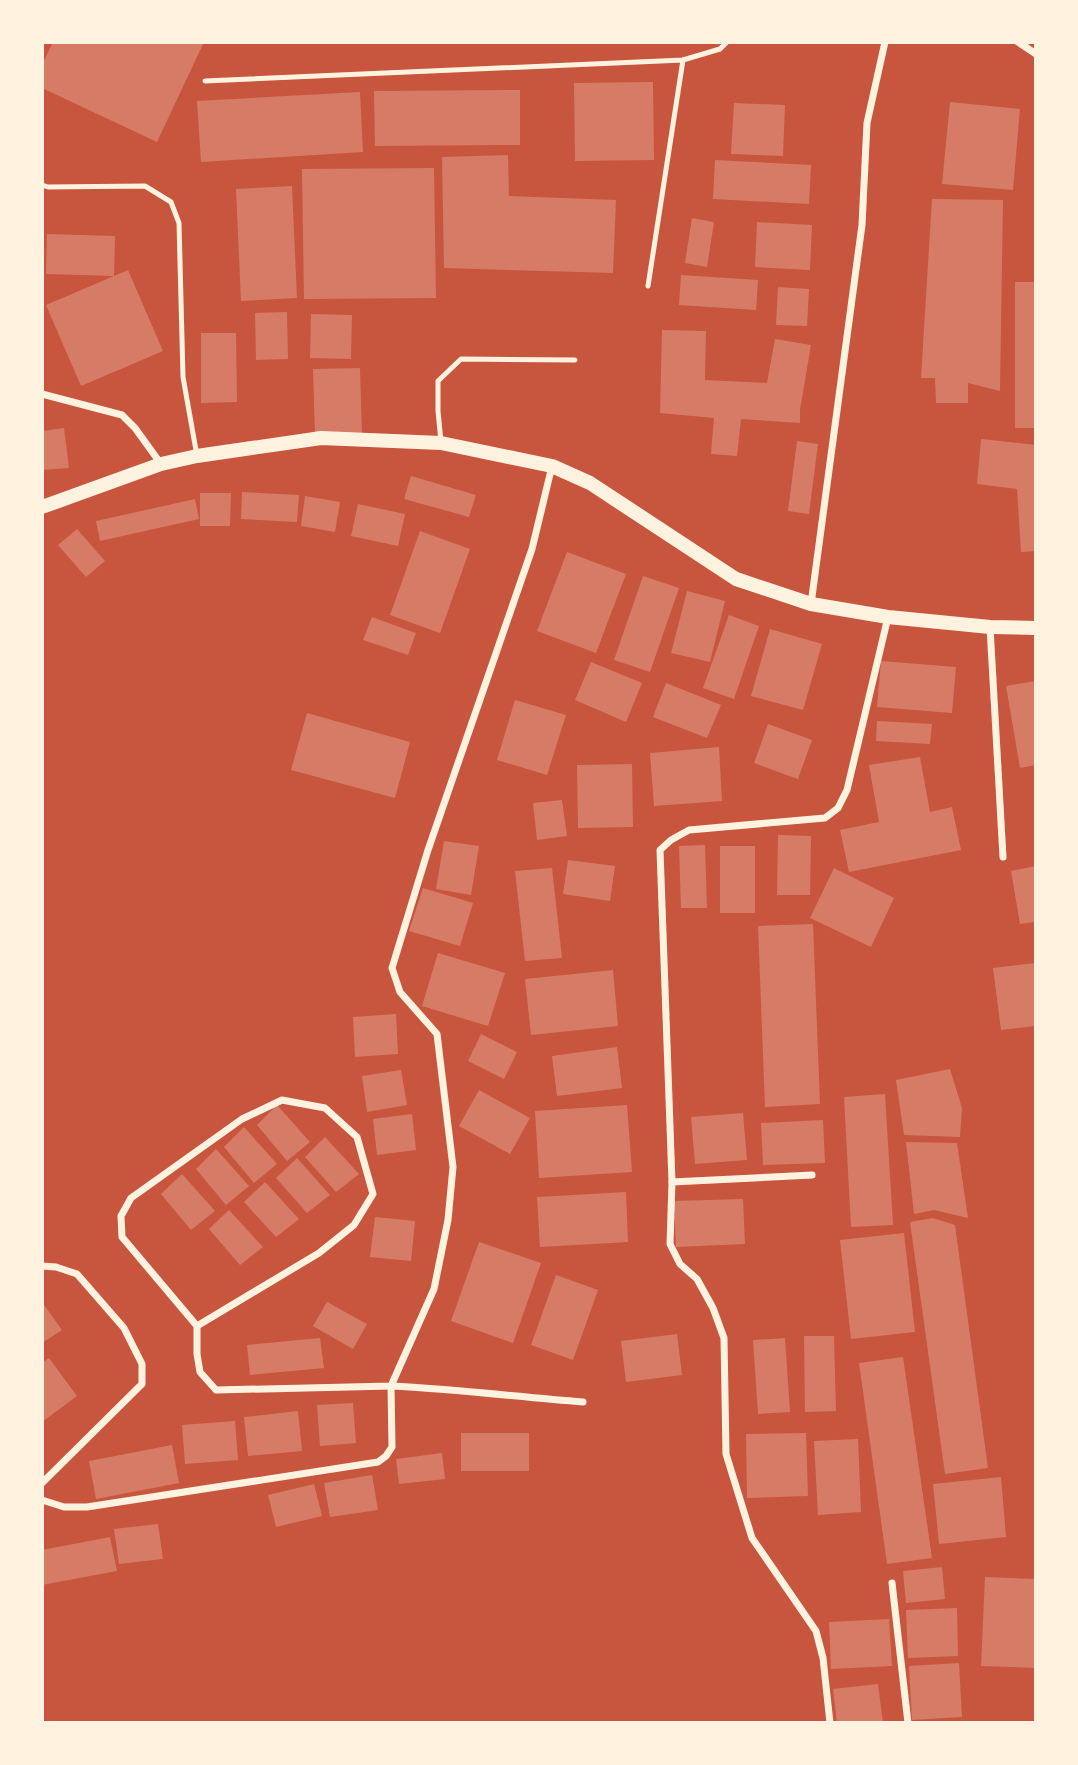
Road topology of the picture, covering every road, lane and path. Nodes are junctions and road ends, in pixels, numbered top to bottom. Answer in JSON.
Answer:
{"nodes":[{"id":1,"x":727,"y":42,"type":"edge"},
{"id":2,"x":885,"y":42,"type":"edge"},
{"id":3,"x":1018,"y":42,"type":"edge"},
{"id":4,"x":1036,"y":54,"type":"edge"},
{"id":5,"x":683,"y":60,"type":"junction"},
{"id":6,"x":205,"y":80,"type":"dead end"},
{"id":7,"x":42,"y":185,"type":"edge"},
{"id":8,"x":648,"y":286,"type":"dead end"},
{"id":9,"x":575,"y":360,"type":"dead end"},
{"id":10,"x":42,"y":394,"type":"edge"},
{"id":11,"x":441,"y":443,"type":"junction"},
{"id":12,"x":197,"y":456,"type":"junction"},
{"id":13,"x":161,"y":464,"type":"junction"},
{"id":14,"x":552,"y":466,"type":"junction"},
{"id":15,"x":42,"y":507,"type":"edge"},
{"id":16,"x":811,"y":604,"type":"junction"},
{"id":17,"x":888,"y":617,"type":"junction"},
{"id":18,"x":990,"y":627,"type":"junction"},
{"id":19,"x":1036,"y":628,"type":"edge"},
{"id":20,"x":1003,"y":857,"type":"dead end"},
{"id":21,"x":812,"y":1175,"type":"dead end"},
{"id":22,"x":673,"y":1182,"type":"junction"},
{"id":23,"x":42,"y":1266,"type":"edge"},
{"id":24,"x":197,"y":1326,"type":"junction"},
{"id":25,"x":391,"y":1386,"type":"junction"},
{"id":26,"x":583,"y":1402,"type":"dead end"},
{"id":27,"x":42,"y":1483,"type":"edge"},
{"id":28,"x":42,"y":1500,"type":"edge"},
{"id":29,"x":892,"y":1583,"type":"dead end"},
{"id":30,"x":830,"y":1723,"type":"edge"},
{"id":31,"x":908,"y":1723,"type":"edge"}],
"edges":[{"from":1,"to":5,"type":"lane"},
{"from":2,"to":16,"type":"street"},
{"from":3,"to":4,"type":"street"},
{"from":5,"to":6,"type":"lane"},
{"from":5,"to":8,"type":"lane"},
{"from":7,"to":12,"type":"lane"},
{"from":9,"to":11,"type":"lane"},
{"from":10,"to":13,"type":"street"},
{"from":11,"to":12,"type":"main road"},
{"from":11,"to":14,"type":"main road"},
{"from":12,"to":13,"type":"main road"},
{"from":13,"to":15,"type":"main road"},
{"from":14,"to":16,"type":"main road"},
{"from":14,"to":25,"type":"street"},
{"from":16,"to":17,"type":"main road"},
{"from":17,"to":18,"type":"main road"},
{"from":17,"to":22,"type":"street"},
{"from":18,"to":19,"type":"main road"},
{"from":18,"to":20,"type":"street"},
{"from":21,"to":22,"type":"street"},
{"from":22,"to":30,"type":"street"},
{"from":23,"to":27,"type":"street"},
{"from":24,"to":24,"type":"street"},
{"from":24,"to":25,"type":"street"},
{"from":25,"to":26,"type":"street"},
{"from":25,"to":28,"type":"street"},
{"from":29,"to":31,"type":"street"}]}
